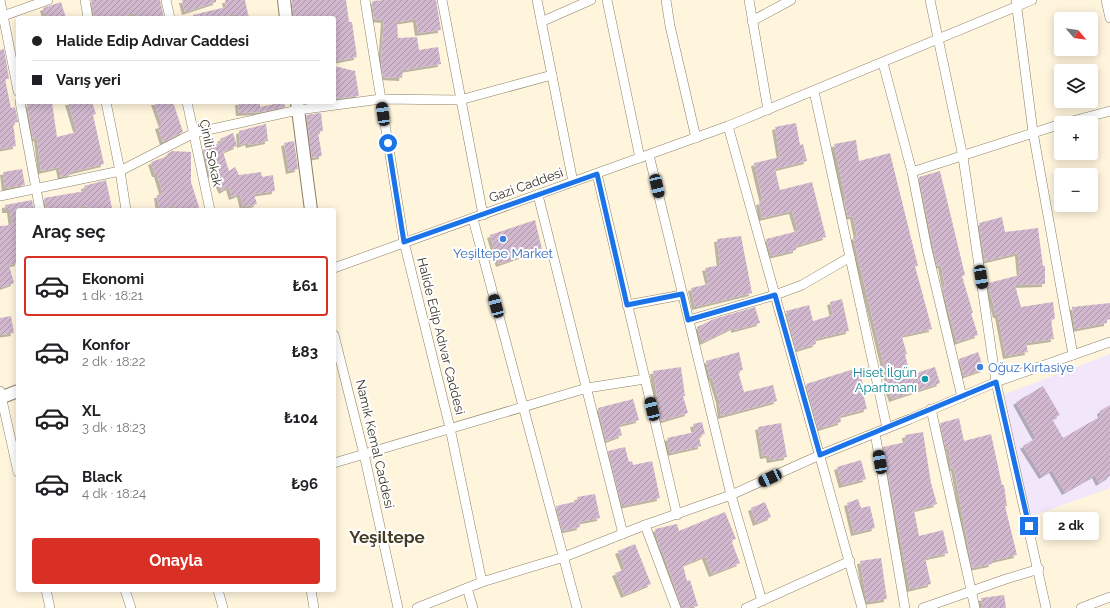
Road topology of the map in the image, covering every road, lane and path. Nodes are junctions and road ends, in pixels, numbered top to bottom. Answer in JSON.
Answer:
{"nodes":[{"id":1,"x":0,"y":0,"type":"edge"},
{"id":2,"x":48,"y":0,"type":"edge"},
{"id":3,"x":84,"y":0,"type":"edge"},
{"id":4,"x":166,"y":0,"type":"edge"},
{"id":5,"x":284,"y":0,"type":"edge"},
{"id":6,"x":365,"y":0,"type":"edge"},
{"id":7,"x":442,"y":0,"type":"edge"},
{"id":8,"x":537,"y":0,"type":"edge"},
{"id":9,"x":591,"y":0,"type":"edge"},
{"id":10,"x":607,"y":0,"type":"edge"},
{"id":11,"x":666,"y":0,"type":"edge"},
{"id":12,"x":749,"y":0,"type":"edge"},
{"id":13,"x":791,"y":0,"type":"edge"},
{"id":14,"x":930,"y":0,"type":"edge"},
{"id":15,"x":1032,"y":0,"type":"edge"},
{"id":16,"x":1106,"y":0,"type":"edge"},
{"id":17,"x":1016,"y":3,"type":"edge"},
{"id":18,"x":2,"y":16,"type":"edge"},
{"id":19,"x":88,"y":16,"type":"edge"},
{"id":20,"x":170,"y":16,"type":"edge"},
{"id":21,"x":286,"y":16,"type":"edge"},
{"id":22,"x":1110,"y":18,"type":"edge"},
{"id":23,"x":752,"y":21,"type":"junction"},
{"id":24,"x":541,"y":22,"type":"junction"},
{"id":25,"x":938,"y":40,"type":"junction"},
{"id":26,"x":883,"y":63,"type":"junction"},
{"id":27,"x":552,"y":75,"type":"junction"},
{"id":28,"x":16,"y":82,"type":"edge"},
{"id":29,"x":814,"y":91,"type":"junction"},
{"id":30,"x":381,"y":99,"type":"junction"},
{"id":31,"x":460,"y":100,"type":"junction"},
{"id":32,"x":336,"y":103,"type":"edge"},
{"id":33,"x":20,"y":104,"type":"edge"},
{"id":34,"x":106,"y":104,"type":"edge"},
{"id":35,"x":187,"y":104,"type":"edge"},
{"id":36,"x":321,"y":104,"type":"edge"},
{"id":37,"x":297,"y":106,"type":"edge"},
{"id":38,"x":768,"y":110,"type":"junction"},
{"id":39,"x":1110,"y":111,"type":"edge"},
{"id":40,"x":1091,"y":116,"type":"edge"},
{"id":41,"x":728,"y":126,"type":"junction"},
{"id":42,"x":1054,"y":126,"type":"edge"},
{"id":43,"x":1033,"y":132,"type":"junction"},
{"id":44,"x":194,"y":133,"type":"junction"},
{"id":45,"x":696,"y":138,"type":"junction"},
{"id":46,"x":649,"y":155,"type":"junction"},
{"id":47,"x":963,"y":157,"type":"junction"},
{"id":48,"x":640,"y":158,"type":"junction"},
{"id":49,"x":120,"y":171,"type":"junction"},
{"id":50,"x":912,"y":172,"type":"junction"},
{"id":51,"x":597,"y":174,"type":"junction"},
{"id":52,"x":573,"y":182,"type":"junction"},
{"id":53,"x":36,"y":188,"type":"junction"},
{"id":54,"x":538,"y":195,"type":"junction"},
{"id":55,"x":0,"y":196,"type":"edge"},
{"id":56,"x":40,"y":208,"type":"edge"},
{"id":57,"x":126,"y":208,"type":"edge"},
{"id":58,"x":210,"y":208,"type":"edge"},
{"id":59,"x":310,"y":208,"type":"edge"},
{"id":60,"x":483,"y":215,"type":"junction"},
{"id":61,"x":473,"y":219,"type":"junction"},
{"id":62,"x":404,"y":242,"type":"junction"},
{"id":63,"x":850,"y":257,"type":"junction"},
{"id":64,"x":336,"y":267,"type":"edge"},
{"id":65,"x":682,"y":294,"type":"junction"},
{"id":66,"x":775,"y":295,"type":"junction"},
{"id":67,"x":627,"y":305,"type":"junction"},
{"id":68,"x":688,"y":320,"type":"junction"},
{"id":69,"x":1110,"y":342,"type":"edge"},
{"id":70,"x":336,"y":343,"type":"edge"},
{"id":71,"x":1073,"y":355,"type":"junction"},
{"id":72,"x":645,"y":379,"type":"junction"},
{"id":73,"x":996,"y":382,"type":"junction"},
{"id":74,"x":587,"y":388,"type":"junction"},
{"id":75,"x":16,"y":391,"type":"edge"},
{"id":76,"x":0,"y":395,"type":"edge"},
{"id":77,"x":962,"y":397,"type":"junction"},
{"id":78,"x":523,"y":407,"type":"junction"},
{"id":79,"x":931,"y":409,"type":"junction"},
{"id":80,"x":450,"y":428,"type":"junction"},
{"id":81,"x":887,"y":428,"type":"junction"},
{"id":82,"x":875,"y":433,"type":"junction"},
{"id":83,"x":364,"y":454,"type":"junction"},
{"id":84,"x":820,"y":455,"type":"junction"},
{"id":85,"x":336,"y":462,"type":"edge"},
{"id":86,"x":16,"y":463,"type":"edge"},
{"id":87,"x":731,"y":495,"type":"junction"},
{"id":88,"x":677,"y":515,"type":"junction"},
{"id":89,"x":646,"y":525,"type":"junction"},
{"id":90,"x":623,"y":534,"type":"junction"},
{"id":91,"x":564,"y":557,"type":"junction"},
{"id":92,"x":850,"y":562,"type":"junction"},
{"id":93,"x":1039,"y":569,"type":"junction"},
{"id":94,"x":482,"y":582,"type":"junction"},
{"id":95,"x":467,"y":588,"type":"junction"},
{"id":96,"x":46,"y":592,"type":"edge"},
{"id":97,"x":126,"y":592,"type":"edge"},
{"id":98,"x":219,"y":592,"type":"edge"},
{"id":99,"x":311,"y":592,"type":"edge"},
{"id":100,"x":971,"y":592,"type":"junction"},
{"id":101,"x":1110,"y":597,"type":"edge"},
{"id":102,"x":762,"y":601,"type":"junction"},
{"id":103,"x":50,"y":608,"type":"edge"},
{"id":104,"x":131,"y":608,"type":"edge"},
{"id":105,"x":223,"y":608,"type":"edge"},
{"id":106,"x":314,"y":608,"type":"edge"},
{"id":107,"x":398,"y":608,"type":"edge"},
{"id":108,"x":417,"y":608,"type":"edge"},
{"id":109,"x":473,"y":608,"type":"edge"},
{"id":110,"x":578,"y":608,"type":"edge"},
{"id":111,"x":676,"y":608,"type":"edge"},
{"id":112,"x":746,"y":608,"type":"edge"},
{"id":113,"x":862,"y":608,"type":"edge"},
{"id":114,"x":905,"y":608,"type":"edge"},
{"id":115,"x":923,"y":608,"type":"edge"},
{"id":116,"x":975,"y":608,"type":"edge"},
{"id":117,"x":1046,"y":608,"type":"edge"},
{"id":118,"x":1081,"y":608,"type":"edge"}],
"edges":[{"from":1,"to":18,"type":"street"},
{"from":2,"to":18,"type":"street"},
{"from":3,"to":19,"type":"street"},
{"from":4,"to":20,"type":"street"},
{"from":5,"to":21,"type":"street"},
{"from":6,"to":30,"type":"street","name":"Halide Edip Adıvar Caddesi"},
{"from":7,"to":31,"type":"street"},
{"from":8,"to":24,"type":"street"},
{"from":9,"to":24,"type":"street"},
{"from":10,"to":48,"type":"street"},
{"from":11,"to":45,"type":"street"},
{"from":12,"to":23,"type":"street"},
{"from":13,"to":23,"type":"street"},
{"from":14,"to":25,"type":"street"},
{"from":15,"to":17,"type":"street","name":"Gazi Caddesi"},
{"from":16,"to":22,"type":"street"},
{"from":17,"to":25,"type":"street","name":"Gazi Caddesi"},
{"from":17,"to":43,"type":"street"},
{"from":18,"to":28,"type":"street"},
{"from":23,"to":38,"type":"street"},
{"from":24,"to":27,"type":"street"},
{"from":25,"to":26,"type":"street","name":"Gazi Caddesi"},
{"from":25,"to":47,"type":"street"},
{"from":26,"to":29,"type":"street","name":"Gazi Caddesi"},
{"from":26,"to":50,"type":"street"},
{"from":27,"to":31,"type":"street"},
{"from":27,"to":52,"type":"street"},
{"from":29,"to":38,"type":"street","name":"Gazi Caddesi"},
{"from":29,"to":63,"type":"street"},
{"from":30,"to":31,"type":"street"},
{"from":30,"to":32,"type":"street"},
{"from":30,"to":62,"type":"street","name":"Halide Edip Adıvar Caddesi"},
{"from":31,"to":60,"type":"street"},
{"from":33,"to":53,"type":"street"},
{"from":34,"to":49,"type":"street"},
{"from":35,"to":44,"type":"street","name":"Çinili Sokak"},
{"from":36,"to":37,"type":"street"},
{"from":37,"to":44,"type":"street"},
{"from":37,"to":59,"type":"street"},
{"from":38,"to":41,"type":"street","name":"Gazi Caddesi"},
{"from":39,"to":40,"type":"street"},
{"from":41,"to":45,"type":"street","name":"Gazi Caddesi"},
{"from":41,"to":66,"type":"street"},
{"from":42,"to":43,"type":"street"},
{"from":43,"to":47,"type":"street"},
{"from":43,"to":71,"type":"street"},
{"from":44,"to":49,"type":"street"},
{"from":44,"to":58,"type":"street","name":"Çinili Sokak"},
{"from":45,"to":46,"type":"street","name":"Gazi Caddesi"},
{"from":46,"to":48,"type":"street","name":"Gazi Caddesi"},
{"from":46,"to":65,"type":"street"},
{"from":47,"to":50,"type":"street"},
{"from":47,"to":73,"type":"street"},
{"from":48,"to":51,"type":"street","name":"Gazi Caddesi"},
{"from":49,"to":53,"type":"street"},
{"from":49,"to":57,"type":"street"},
{"from":50,"to":77,"type":"street"},
{"from":51,"to":52,"type":"street","name":"Gazi Caddesi"},
{"from":51,"to":67,"type":"street"},
{"from":52,"to":54,"type":"street","name":"Gazi Caddesi"},
{"from":53,"to":55,"type":"street"},
{"from":53,"to":56,"type":"street"},
{"from":54,"to":60,"type":"street","name":"Gazi Caddesi"},
{"from":54,"to":74,"type":"street"},
{"from":60,"to":61,"type":"street","name":"Gazi Caddesi"},
{"from":61,"to":62,"type":"street","name":"Gazi Caddesi"},
{"from":61,"to":78,"type":"street"},
{"from":62,"to":64,"type":"street","name":"Gazi Caddesi"},
{"from":62,"to":80,"type":"street","name":"Halide Edip Adıvar Caddesi"},
{"from":63,"to":66,"type":"street"},
{"from":63,"to":81,"type":"street"},
{"from":65,"to":67,"type":"street"},
{"from":65,"to":68,"type":"street"},
{"from":66,"to":68,"type":"street"},
{"from":66,"to":84,"type":"street"},
{"from":67,"to":72,"type":"street"},
{"from":68,"to":87,"type":"street"},
{"from":69,"to":71,"type":"street"},
{"from":70,"to":83,"type":"street","name":"Namık Kemal Caddesi"},
{"from":71,"to":73,"type":"street"},
{"from":72,"to":74,"type":"street"},
{"from":72,"to":88,"type":"street"},
{"from":73,"to":77,"type":"street"},
{"from":73,"to":93,"type":"street"},
{"from":74,"to":78,"type":"street"},
{"from":74,"to":90,"type":"street"},
{"from":75,"to":76,"type":"street"},
{"from":76,"to":86,"type":"street"},
{"from":77,"to":79,"type":"street"},
{"from":78,"to":80,"type":"street"},
{"from":78,"to":91,"type":"street"},
{"from":79,"to":81,"type":"street"},
{"from":79,"to":100,"type":"street"},
{"from":80,"to":83,"type":"street"},
{"from":80,"to":94,"type":"street","name":"Halide Edip Adıvar Caddesi"},
{"from":81,"to":82,"type":"street"},
{"from":82,"to":84,"type":"street"},
{"from":82,"to":114,"type":"street"},
{"from":83,"to":85,"type":"street"},
{"from":83,"to":107,"type":"street","name":"Namık Kemal Caddesi"},
{"from":84,"to":87,"type":"street"},
{"from":84,"to":92,"type":"street"},
{"from":87,"to":88,"type":"street"},
{"from":87,"to":102,"type":"street"},
{"from":88,"to":89,"type":"street"},
{"from":89,"to":90,"type":"street"},
{"from":89,"to":111,"type":"street"},
{"from":90,"to":91,"type":"street"},
{"from":91,"to":94,"type":"street"},
{"from":91,"to":110,"type":"street"},
{"from":92,"to":102,"type":"street"},
{"from":92,"to":113,"type":"street"},
{"from":93,"to":100,"type":"street"},
{"from":93,"to":117,"type":"street"},
{"from":94,"to":95,"type":"street"},
{"from":95,"to":108,"type":"street"},
{"from":95,"to":109,"type":"street"},
{"from":96,"to":103,"type":"street"},
{"from":97,"to":104,"type":"street"},
{"from":98,"to":105,"type":"street"},
{"from":99,"to":106,"type":"street"},
{"from":100,"to":115,"type":"street"},
{"from":100,"to":116,"type":"street"},
{"from":101,"to":118,"type":"street"},
{"from":102,"to":112,"type":"street"}]}
